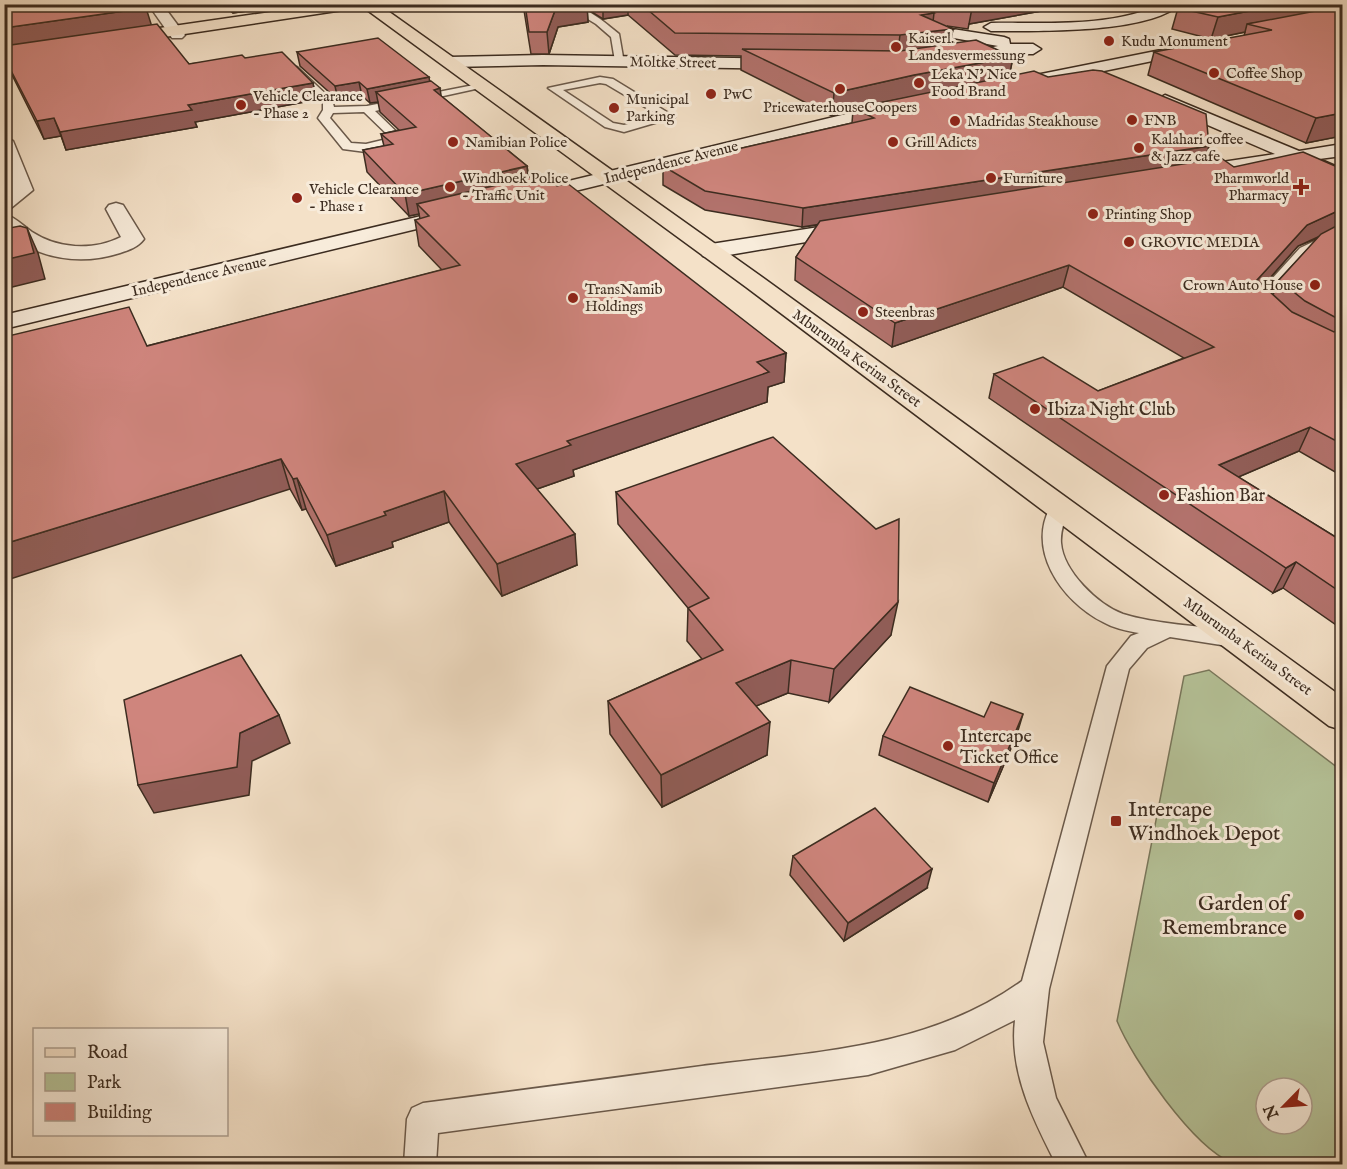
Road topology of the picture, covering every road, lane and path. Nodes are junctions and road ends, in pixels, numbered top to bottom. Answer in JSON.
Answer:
{"nodes":[{"id":1,"x":155,"y":4,"type":"edge"},
{"id":2,"x":359,"y":4,"type":"edge"},
{"id":3,"x":368,"y":4,"type":"edge"},
{"id":4,"x":567,"y":4,"type":"edge"},
{"id":5,"x":878,"y":4,"type":"edge"},
{"id":6,"x":1173,"y":4,"type":"edge"},
{"id":7,"x":966,"y":20,"type":"edge"},
{"id":8,"x":1077,"y":24,"type":"junction"},
{"id":9,"x":991,"y":27,"type":"junction"},
{"id":10,"x":942,"y":32,"type":"junction"},
{"id":11,"x":175,"y":33,"type":"junction"},
{"id":12,"x":107,"y":44,"type":"edge"},
{"id":13,"x":1216,"y":44,"type":"edge"},
{"id":14,"x":1046,"y":47,"type":"junction"},
{"id":15,"x":1069,"y":59,"type":"dead end"},
{"id":16,"x":620,"y":61,"type":"junction"},
{"id":17,"x":450,"y":62,"type":"junction"},
{"id":18,"x":802,"y":65,"type":"edge"},
{"id":19,"x":291,"y":68,"type":"edge"},
{"id":20,"x":1092,"y":69,"type":"junction"},
{"id":21,"x":1124,"y":83,"type":"edge"},
{"id":22,"x":1013,"y":84,"type":"edge"},
{"id":23,"x":484,"y":86,"type":"junction"},
{"id":24,"x":553,"y":88,"type":"joint"},
{"id":25,"x":1146,"y":92,"type":"edge"},
{"id":26,"x":911,"y":104,"type":"edge"},
{"id":27,"x":367,"y":109,"type":"junction"},
{"id":28,"x":329,"y":110,"type":"junction"},
{"id":29,"x":4,"y":141,"type":"edge"},
{"id":30,"x":1342,"y":150,"type":"edge"},
{"id":31,"x":1296,"y":156,"type":"junction"},
{"id":32,"x":1342,"y":176,"type":"edge"},
{"id":33,"x":1167,"y":177,"type":"edge"},
{"id":34,"x":605,"y":178,"type":"junction"},
{"id":35,"x":505,"y":202,"type":"edge"},
{"id":36,"x":483,"y":207,"type":"edge"},
{"id":37,"x":7,"y":209,"type":"edge"},
{"id":38,"x":116,"y":209,"type":"dead end"},
{"id":39,"x":875,"y":224,"type":"edge"},
{"id":40,"x":1342,"y":232,"type":"edge"},
{"id":41,"x":711,"y":251,"type":"junction"},
{"id":42,"x":4,"y":322,"type":"edge"},
{"id":43,"x":1280,"y":324,"type":"edge"},
{"id":44,"x":1059,"y":507,"type":"junction"},
{"id":45,"x":1168,"y":629,"type":"junction"},
{"id":46,"x":1241,"y":641,"type":"junction"},
{"id":47,"x":1342,"y":716,"type":"edge"},
{"id":48,"x":1034,"y":989,"type":"junction"},
{"id":49,"x":420,"y":1164,"type":"edge"},
{"id":50,"x":1074,"y":1164,"type":"edge"}],
"edges":[{"from":1,"to":11,"type":"street"},
{"from":2,"to":11,"type":"main road"},
{"from":3,"to":17,"type":"main road","name":"Mburumba Kerina Street"},
{"from":4,"to":16,"type":"lane"},
{"from":5,"to":10,"type":"street"},
{"from":6,"to":8,"type":"street"},
{"from":7,"to":9,"type":"street"},
{"from":8,"to":9,"type":"street"},
{"from":8,"to":14,"type":"street"},
{"from":9,"to":14,"type":"street"},
{"from":10,"to":14,"type":"street"},
{"from":10,"to":14,"type":"street"},
{"from":11,"to":12,"type":"main road"},
{"from":13,"to":20,"type":"street"},
{"from":15,"to":20,"type":"street"},
{"from":16,"to":17,"type":"street","name":"Moltke Street"},
{"from":16,"to":18,"type":"street","name":"Moltke Street"},
{"from":17,"to":23,"type":"main road","name":"Mburumba Kerina Street"},
{"from":19,"to":28,"type":"lane"},
{"from":20,"to":21,"type":"street"},
{"from":20,"to":22,"type":"street"},
{"from":23,"to":27,"type":"lane"},
{"from":23,"to":34,"type":"main road","name":"Mburumba Kerina Street"},
{"from":24,"to":24,"type":"lane"},
{"from":25,"to":31,"type":"street"},
{"from":26,"to":34,"type":"street","name":"Independence Avenue"},
{"from":27,"to":28,"type":"lane"},
{"from":27,"to":28,"type":"lane"},
{"from":29,"to":37,"type":"street"},
{"from":30,"to":31,"type":"street"},
{"from":31,"to":32,"type":"street"},
{"from":31,"to":33,"type":"street"},
{"from":34,"to":35,"type":"street","name":"Independence Avenue"},
{"from":34,"to":41,"type":"main road","name":"Mburumba Kerina Street"},
{"from":36,"to":42,"type":"street","name":"Independence Avenue"},
{"from":37,"to":38,"type":"street"},
{"from":39,"to":41,"type":"street"},
{"from":40,"to":43,"type":"lane"},
{"from":41,"to":44,"type":"main road","name":"Mburumba Kerina Street"},
{"from":44,"to":45,"type":"lane"},
{"from":44,"to":46,"type":"main road","name":"Mburumba Kerina Street"},
{"from":45,"to":46,"type":"lane"},
{"from":45,"to":48,"type":"lane"},
{"from":46,"to":47,"type":"main road","name":"Mburumba Kerina Street"},
{"from":48,"to":49,"type":"lane"},
{"from":48,"to":50,"type":"lane"}]}
